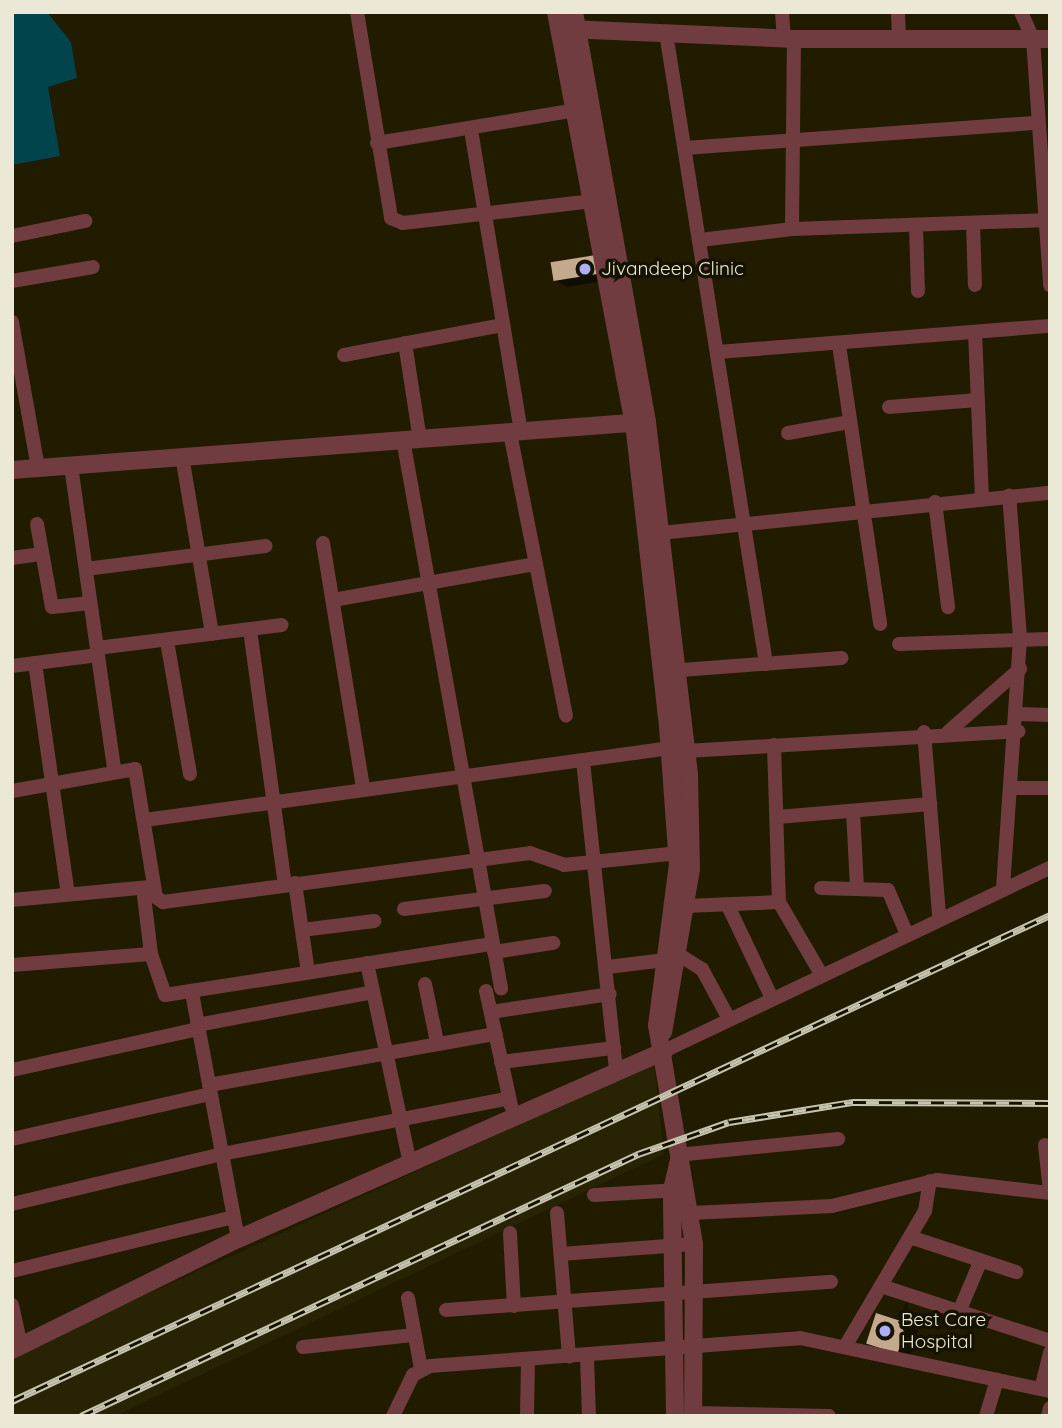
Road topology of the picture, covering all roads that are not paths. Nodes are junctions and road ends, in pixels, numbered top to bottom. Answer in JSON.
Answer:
{"nodes":[{"id":1,"x":357,"y":12,"type":"edge"},
{"id":2,"x":782,"y":12,"type":"edge"},
{"id":3,"x":898,"y":12,"type":"edge"},
{"id":4,"x":1021,"y":12,"type":"edge"},
{"id":5,"x":567,"y":21,"type":"edge"},
{"id":6,"x":666,"y":33,"type":"junction"},
{"id":7,"x":789,"y":39,"type":"junction"},
{"id":8,"x":1041,"y":39,"type":"edge"},
{"id":9,"x":900,"y":40,"type":"junction"},
{"id":10,"x":576,"y":110,"type":"junction"},
{"id":11,"x":1037,"y":123,"type":"junction"},
{"id":12,"x":471,"y":130,"type":"junction"},
{"id":13,"x":793,"y":140,"type":"junction"},
{"id":14,"x":377,"y":143,"type":"junction"},
{"id":15,"x":1044,"y":143,"type":"edge"},
{"id":16,"x":685,"y":148,"type":"junction"},
{"id":17,"x":593,"y":201,"type":"junction"},
{"id":18,"x":485,"y":215,"type":"junction"},
{"id":19,"x":1048,"y":220,"type":"edge"},
{"id":20,"x":85,"y":221,"type":"dead end"},
{"id":21,"x":973,"y":223,"type":"junction"},
{"id":22,"x":916,"y":225,"type":"junction"},
{"id":23,"x":792,"y":229,"type":"junction"},
{"id":24,"x":12,"y":236,"type":"edge"},
{"id":25,"x":700,"y":240,"type":"junction"},
{"id":26,"x":93,"y":267,"type":"dead end"},
{"id":27,"x":12,"y":281,"type":"edge"},
{"id":28,"x":975,"y":285,"type":"dead end"},
{"id":29,"x":1050,"y":285,"type":"edge"},
{"id":30,"x":616,"y":288,"type":"junction"},
{"id":31,"x":918,"y":291,"type":"dead end"},
{"id":32,"x":12,"y":321,"type":"edge"},
{"id":33,"x":503,"y":325,"type":"junction"},
{"id":34,"x":1050,"y":326,"type":"edge"},
{"id":35,"x":975,"y":332,"type":"junction"},
{"id":36,"x":405,"y":344,"type":"junction"},
{"id":37,"x":839,"y":345,"type":"junction"},
{"id":38,"x":718,"y":352,"type":"junction"},
{"id":39,"x":344,"y":355,"type":"dead end"},
{"id":40,"x":978,"y":400,"type":"junction"},
{"id":41,"x":889,"y":407,"type":"dead end"},
{"id":42,"x":641,"y":422,"type":"junction"},
{"id":43,"x":850,"y":422,"type":"junction"},
{"id":44,"x":516,"y":432,"type":"junction"},
{"id":45,"x":788,"y":433,"type":"dead end"},
{"id":46,"x":412,"y":443,"type":"junction"},
{"id":47,"x":183,"y":461,"type":"junction"},
{"id":48,"x":71,"y":466,"type":"junction"},
{"id":49,"x":38,"y":468,"type":"junction"},
{"id":50,"x":12,"y":470,"type":"edge"},
{"id":51,"x":1050,"y":493,"type":"edge"},
{"id":52,"x":1009,"y":495,"type":"junction"},
{"id":53,"x":982,"y":496,"type":"junction"},
{"id":54,"x":935,"y":502,"type":"junction"},
{"id":55,"x":863,"y":511,"type":"junction"},
{"id":56,"x":745,"y":523,"type":"junction"},
{"id":57,"x":37,"y":524,"type":"dead end"},
{"id":58,"x":656,"y":533,"type":"junction"},
{"id":59,"x":323,"y":543,"type":"dead end"},
{"id":60,"x":266,"y":546,"type":"dead end"},
{"id":61,"x":42,"y":554,"type":"junction"},
{"id":62,"x":199,"y":554,"type":"junction"},
{"id":63,"x":12,"y":558,"type":"edge"},
{"id":64,"x":536,"y":564,"type":"junction"},
{"id":65,"x":86,"y":569,"type":"junction"},
{"id":66,"x":429,"y":587,"type":"junction"},
{"id":67,"x":333,"y":600,"type":"junction"},
{"id":68,"x":90,"y":603,"type":"junction"},
{"id":69,"x":948,"y":607,"type":"dead end"},
{"id":70,"x":880,"y":624,"type":"dead end"},
{"id":71,"x":282,"y":625,"type":"dead end"},
{"id":72,"x":250,"y":630,"type":"junction"},
{"id":73,"x":212,"y":634,"type":"junction"},
{"id":74,"x":1020,"y":638,"type":"junction"},
{"id":75,"x":1050,"y":639,"type":"edge"},
{"id":76,"x":167,"y":641,"type":"junction"},
{"id":77,"x":898,"y":645,"type":"dead end"},
{"id":78,"x":97,"y":652,"type":"junction"},
{"id":79,"x":842,"y":658,"type":"dead end"},
{"id":80,"x":35,"y":663,"type":"junction"},
{"id":81,"x":766,"y":664,"type":"junction"},
{"id":82,"x":12,"y":666,"type":"edge"},
{"id":83,"x":1020,"y":669,"type":"junction"},
{"id":84,"x":670,"y":671,"type":"junction"},
{"id":85,"x":1019,"y":713,"type":"junction"},
{"id":86,"x":1050,"y":715,"type":"edge"},
{"id":87,"x":566,"y":716,"type":"dead end"},
{"id":88,"x":1018,"y":731,"type":"junction"},
{"id":89,"x":948,"y":732,"type":"junction"},
{"id":90,"x":924,"y":733,"type":"junction"},
{"id":91,"x":774,"y":745,"type":"junction"},
{"id":92,"x":681,"y":748,"type":"junction"},
{"id":93,"x":583,"y":761,"type":"junction"},
{"id":94,"x":114,"y":770,"type":"junction"},
{"id":95,"x":190,"y":774,"type":"dead end"},
{"id":96,"x":462,"y":774,"type":"junction"},
{"id":97,"x":54,"y":782,"type":"junction"},
{"id":98,"x":363,"y":786,"type":"junction"},
{"id":99,"x":1013,"y":788,"type":"junction"},
{"id":100,"x":1050,"y":788,"type":"edge"},
{"id":101,"x":12,"y":791,"type":"edge"},
{"id":102,"x":274,"y":799,"type":"junction"},
{"id":103,"x":930,"y":804,"type":"junction"},
{"id":104,"x":853,"y":811,"type":"junction"},
{"id":105,"x":778,"y":817,"type":"junction"},
{"id":106,"x":145,"y":820,"type":"junction"},
{"id":107,"x":684,"y":852,"type":"junction"},
{"id":108,"x":478,"y":861,"type":"junction"},
{"id":109,"x":598,"y":861,"type":"junction"},
{"id":110,"x":1050,"y":868,"type":"edge"},
{"id":111,"x":290,"y":884,"type":"junction"},
{"id":112,"x":148,"y":887,"type":"junction"},
{"id":113,"x":821,"y":888,"type":"dead end"},
{"id":114,"x":858,"y":888,"type":"junction"},
{"id":115,"x":1003,"y":888,"type":"junction"},
{"id":116,"x":545,"y":891,"type":"dead end"},
{"id":117,"x":68,"y":894,"type":"junction"},
{"id":118,"x":485,"y":899,"type":"junction"},
{"id":119,"x":12,"y":900,"type":"edge"},
{"id":120,"x":779,"y":902,"type":"junction"},
{"id":121,"x":685,"y":906,"type":"junction"},
{"id":122,"x":729,"y":908,"type":"junction"},
{"id":123,"x":404,"y":909,"type":"dead end"},
{"id":124,"x":939,"y":916,"type":"junction"},
{"id":125,"x":374,"y":921,"type":"dead end"},
{"id":126,"x":302,"y":930,"type":"junction"},
{"id":127,"x":906,"y":932,"type":"junction"},
{"id":128,"x":553,"y":943,"type":"dead end"},
{"id":129,"x":493,"y":948,"type":"junction"},
{"id":130,"x":671,"y":953,"type":"junction"},
{"id":131,"x":151,"y":954,"type":"junction"},
{"id":132,"x":367,"y":963,"type":"junction"},
{"id":133,"x":12,"y":965,"type":"edge"},
{"id":134,"x":608,"y":967,"type":"junction"},
{"id":135,"x":308,"y":972,"type":"junction"},
{"id":136,"x":821,"y":974,"type":"junction"},
{"id":137,"x":425,"y":984,"type":"dead end"},
{"id":138,"x":373,"y":992,"type":"junction"},
{"id":139,"x":192,"y":993,"type":"junction"},
{"id":140,"x":610,"y":994,"type":"junction"},
{"id":141,"x":772,"y":998,"type":"junction"},
{"id":142,"x":491,"y":1012,"type":"junction"},
{"id":143,"x":729,"y":1019,"type":"junction"},
{"id":144,"x":198,"y":1027,"type":"junction"},
{"id":145,"x":495,"y":1034,"type":"junction"},
{"id":146,"x":437,"y":1042,"type":"junction"},
{"id":147,"x":663,"y":1042,"type":"junction"},
{"id":148,"x":614,"y":1048,"type":"junction"},
{"id":149,"x":385,"y":1049,"type":"junction"},
{"id":150,"x":501,"y":1062,"type":"junction"},
{"id":151,"x":12,"y":1070,"type":"edge"},
{"id":152,"x":616,"y":1072,"type":"junction"},
{"id":153,"x":209,"y":1089,"type":"junction"},
{"id":154,"x":509,"y":1098,"type":"junction"},
{"id":155,"x":513,"y":1118,"type":"junction"},
{"id":156,"x":400,"y":1119,"type":"junction"},
{"id":157,"x":12,"y":1139,"type":"edge"},
{"id":158,"x":838,"y":1139,"type":"dead end"},
{"id":159,"x":1045,"y":1145,"type":"dead end"},
{"id":160,"x":222,"y":1154,"type":"junction"},
{"id":161,"x":678,"y":1158,"type":"junction"},
{"id":162,"x":410,"y":1163,"type":"junction"},
{"id":163,"x":930,"y":1181,"type":"junction"},
{"id":164,"x":679,"y":1190,"type":"junction"},
{"id":165,"x":1050,"y":1192,"type":"edge"},
{"id":166,"x":594,"y":1195,"type":"dead end"},
{"id":167,"x":12,"y":1204,"type":"edge"},
{"id":168,"x":557,"y":1213,"type":"dead end"},
{"id":169,"x":691,"y":1213,"type":"junction"},
{"id":170,"x":234,"y":1217,"type":"junction"},
{"id":171,"x":510,"y":1233,"type":"dead end"},
{"id":172,"x":910,"y":1237,"type":"junction"},
{"id":173,"x":238,"y":1239,"type":"junction"},
{"id":174,"x":694,"y":1244,"type":"junction"},
{"id":175,"x":675,"y":1245,"type":"junction"},
{"id":176,"x":561,"y":1254,"type":"junction"},
{"id":177,"x":981,"y":1260,"type":"junction"},
{"id":178,"x":12,"y":1271,"type":"edge"},
{"id":179,"x":1016,"y":1272,"type":"dead end"},
{"id":180,"x":831,"y":1282,"type":"dead end"},
{"id":181,"x":881,"y":1286,"type":"junction"},
{"id":182,"x":686,"y":1296,"type":"junction"},
{"id":183,"x":408,"y":1298,"type":"dead end"},
{"id":184,"x":565,"y":1303,"type":"junction"},
{"id":185,"x":12,"y":1305,"type":"edge"},
{"id":186,"x":514,"y":1306,"type":"junction"},
{"id":187,"x":446,"y":1310,"type":"dead end"},
{"id":188,"x":959,"y":1311,"type":"junction"},
{"id":189,"x":414,"y":1335,"type":"junction"},
{"id":190,"x":1050,"y":1341,"type":"edge"},
{"id":191,"x":846,"y":1345,"type":"junction"},
{"id":192,"x":303,"y":1347,"type":"dead end"},
{"id":193,"x":17,"y":1348,"type":"edge"},
{"id":194,"x":687,"y":1351,"type":"junction"},
{"id":195,"x":1050,"y":1352,"type":"edge"},
{"id":196,"x":569,"y":1357,"type":"junction"},
{"id":197,"x":587,"y":1357,"type":"junction"},
{"id":198,"x":528,"y":1359,"type":"junction"},
{"id":199,"x":421,"y":1369,"type":"junction"},
{"id":200,"x":997,"y":1380,"type":"junction"},
{"id":201,"x":1046,"y":1390,"type":"edge"},
{"id":202,"x":1050,"y":1408,"type":"edge"},
{"id":203,"x":687,"y":1415,"type":"edge"},
{"id":204,"x":393,"y":1416,"type":"edge"},
{"id":205,"x":527,"y":1416,"type":"edge"},
{"id":206,"x":589,"y":1416,"type":"edge"},
{"id":207,"x":829,"y":1416,"type":"edge"},
{"id":208,"x":986,"y":1416,"type":"edge"},
{"id":209,"x":1048,"y":1416,"type":"edge"}],
"edges":[{"from":1,"to":14,"type":"street"},
{"from":2,"to":7,"type":"street"},
{"from":3,"to":9,"type":"street"},
{"from":4,"to":8,"type":"street"},
{"from":5,"to":6,"type":"street"},
{"from":5,"to":10,"type":"street"},
{"from":5,"to":30,"type":"street"},
{"from":6,"to":7,"type":"street"},
{"from":6,"to":16,"type":"street"},
{"from":7,"to":9,"type":"street"},
{"from":7,"to":13,"type":"street"},
{"from":8,"to":9,"type":"street"},
{"from":8,"to":11,"type":"street"},
{"from":10,"to":12,"type":"street"},
{"from":10,"to":17,"type":"street"},
{"from":11,"to":13,"type":"street"},
{"from":11,"to":15,"type":"street"},
{"from":12,"to":14,"type":"street"},
{"from":12,"to":18,"type":"street"},
{"from":13,"to":16,"type":"street"},
{"from":13,"to":23,"type":"street"},
{"from":14,"to":18,"type":"street"},
{"from":15,"to":19,"type":"street"},
{"from":16,"to":25,"type":"street"},
{"from":17,"to":18,"type":"street"},
{"from":17,"to":30,"type":"street"},
{"from":18,"to":33,"type":"street"},
{"from":19,"to":21,"type":"street"},
{"from":19,"to":29,"type":"street"},
{"from":20,"to":24,"type":"street"},
{"from":21,"to":22,"type":"street"},
{"from":21,"to":28,"type":"street"},
{"from":22,"to":23,"type":"street"},
{"from":22,"to":31,"type":"street"},
{"from":23,"to":25,"type":"street"},
{"from":25,"to":38,"type":"street"},
{"from":26,"to":27,"type":"street"},
{"from":30,"to":42,"type":"street"},
{"from":32,"to":49,"type":"street"},
{"from":33,"to":36,"type":"street"},
{"from":33,"to":44,"type":"street"},
{"from":34,"to":35,"type":"street"},
{"from":35,"to":37,"type":"street"},
{"from":35,"to":40,"type":"street"},
{"from":36,"to":39,"type":"street"},
{"from":36,"to":46,"type":"street"},
{"from":37,"to":38,"type":"street"},
{"from":37,"to":43,"type":"street"},
{"from":38,"to":56,"type":"street"},
{"from":40,"to":41,"type":"street"},
{"from":40,"to":53,"type":"street"},
{"from":42,"to":44,"type":"street"},
{"from":42,"to":58,"type":"street"},
{"from":43,"to":45,"type":"street"},
{"from":43,"to":55,"type":"street"},
{"from":44,"to":46,"type":"street"},
{"from":44,"to":64,"type":"street"},
{"from":46,"to":47,"type":"street"},
{"from":46,"to":66,"type":"street"},
{"from":47,"to":48,"type":"street"},
{"from":47,"to":62,"type":"street"},
{"from":48,"to":49,"type":"street"},
{"from":48,"to":65,"type":"street"},
{"from":49,"to":50,"type":"street"},
{"from":51,"to":52,"type":"street"},
{"from":52,"to":53,"type":"street"},
{"from":52,"to":74,"type":"street"},
{"from":53,"to":54,"type":"street"},
{"from":54,"to":55,"type":"street"},
{"from":54,"to":69,"type":"street"},
{"from":55,"to":56,"type":"street"},
{"from":55,"to":70,"type":"street"},
{"from":56,"to":58,"type":"street"},
{"from":56,"to":81,"type":"street"},
{"from":57,"to":61,"type":"street"},
{"from":58,"to":84,"type":"street"},
{"from":59,"to":67,"type":"street"},
{"from":60,"to":62,"type":"street"},
{"from":61,"to":63,"type":"street"},
{"from":61,"to":68,"type":"street"},
{"from":62,"to":65,"type":"street"},
{"from":62,"to":73,"type":"street"},
{"from":64,"to":66,"type":"street"},
{"from":64,"to":87,"type":"street"},
{"from":65,"to":68,"type":"street"},
{"from":66,"to":67,"type":"street"},
{"from":66,"to":96,"type":"street"},
{"from":67,"to":98,"type":"street"},
{"from":68,"to":78,"type":"street"},
{"from":71,"to":72,"type":"street"},
{"from":72,"to":73,"type":"street"},
{"from":72,"to":102,"type":"street"},
{"from":73,"to":76,"type":"street"},
{"from":74,"to":75,"type":"street"},
{"from":74,"to":77,"type":"street"},
{"from":74,"to":83,"type":"street"},
{"from":76,"to":78,"type":"street"},
{"from":76,"to":95,"type":"street"},
{"from":78,"to":80,"type":"street"},
{"from":78,"to":94,"type":"street"},
{"from":79,"to":81,"type":"street"},
{"from":80,"to":82,"type":"street"},
{"from":80,"to":97,"type":"street"},
{"from":81,"to":84,"type":"street"},
{"from":83,"to":85,"type":"street"},
{"from":83,"to":89,"type":"street"},
{"from":84,"to":92,"type":"street"},
{"from":85,"to":86,"type":"street"},
{"from":85,"to":88,"type":"street"},
{"from":88,"to":89,"type":"street"},
{"from":88,"to":99,"type":"street"},
{"from":89,"to":90,"type":"street"},
{"from":90,"to":91,"type":"street"},
{"from":90,"to":103,"type":"street"},
{"from":91,"to":92,"type":"street"},
{"from":91,"to":105,"type":"street"},
{"from":92,"to":93,"type":"street"},
{"from":92,"to":107,"type":"street"},
{"from":93,"to":96,"type":"street"},
{"from":93,"to":109,"type":"street"},
{"from":94,"to":97,"type":"street"},
{"from":94,"to":106,"type":"street"},
{"from":96,"to":98,"type":"street"},
{"from":96,"to":108,"type":"street"},
{"from":97,"to":101,"type":"street"},
{"from":97,"to":117,"type":"street"},
{"from":98,"to":102,"type":"street"},
{"from":99,"to":100,"type":"street"},
{"from":99,"to":115,"type":"street"},
{"from":102,"to":106,"type":"street"},
{"from":102,"to":111,"type":"street"},
{"from":103,"to":104,"type":"street"},
{"from":103,"to":124,"type":"street"},
{"from":104,"to":105,"type":"street"},
{"from":104,"to":114,"type":"street"},
{"from":105,"to":120,"type":"street"},
{"from":106,"to":112,"type":"street"},
{"from":107,"to":109,"type":"street"},
{"from":107,"to":121,"type":"street"},
{"from":107,"to":130,"type":"street"},
{"from":108,"to":109,"type":"street"},
{"from":108,"to":111,"type":"street"},
{"from":108,"to":118,"type":"street"},
{"from":109,"to":134,"type":"street"},
{"from":110,"to":115,"type":"street"},
{"from":111,"to":112,"type":"street"},
{"from":111,"to":126,"type":"street"},
{"from":112,"to":117,"type":"street"},
{"from":112,"to":131,"type":"street"},
{"from":113,"to":114,"type":"street"},
{"from":114,"to":127,"type":"street"},
{"from":115,"to":124,"type":"street"},
{"from":116,"to":118,"type":"street"},
{"from":117,"to":119,"type":"street"},
{"from":118,"to":123,"type":"street"},
{"from":118,"to":129,"type":"street"},
{"from":120,"to":122,"type":"street"},
{"from":120,"to":136,"type":"street"},
{"from":121,"to":122,"type":"street"},
{"from":121,"to":130,"type":"street"},
{"from":122,"to":141,"type":"street"},
{"from":124,"to":127,"type":"street"},
{"from":125,"to":126,"type":"street"},
{"from":126,"to":135,"type":"street"},
{"from":127,"to":136,"type":"street"},
{"from":128,"to":129,"type":"street"},
{"from":129,"to":132,"type":"street"},
{"from":129,"to":142,"type":"street"},
{"from":130,"to":134,"type":"street"},
{"from":130,"to":143,"type":"street"},
{"from":130,"to":147,"type":"street"},
{"from":131,"to":133,"type":"street"},
{"from":131,"to":139,"type":"street"},
{"from":132,"to":135,"type":"street"},
{"from":132,"to":138,"type":"street"},
{"from":134,"to":140,"type":"street"},
{"from":135,"to":139,"type":"street"},
{"from":136,"to":141,"type":"street"},
{"from":137,"to":146,"type":"street"},
{"from":138,"to":144,"type":"street"},
{"from":138,"to":149,"type":"street"},
{"from":139,"to":144,"type":"street"},
{"from":140,"to":142,"type":"street"},
{"from":140,"to":148,"type":"street"},
{"from":141,"to":143,"type":"street"},
{"from":142,"to":145,"type":"street"},
{"from":143,"to":147,"type":"street"},
{"from":144,"to":151,"type":"street"},
{"from":144,"to":153,"type":"street"},
{"from":145,"to":146,"type":"street"},
{"from":145,"to":150,"type":"street"},
{"from":146,"to":149,"type":"street"},
{"from":147,"to":152,"type":"street"},
{"from":147,"to":161,"type":"street"},
{"from":148,"to":150,"type":"street"},
{"from":148,"to":152,"type":"street"},
{"from":149,"to":153,"type":"street"},
{"from":149,"to":156,"type":"street"},
{"from":150,"to":154,"type":"street"},
{"from":152,"to":155,"type":"street"},
{"from":153,"to":157,"type":"street"},
{"from":153,"to":160,"type":"street"},
{"from":154,"to":155,"type":"street"},
{"from":154,"to":156,"type":"street"},
{"from":155,"to":162,"type":"street"},
{"from":156,"to":160,"type":"street"},
{"from":156,"to":162,"type":"street"},
{"from":158,"to":161,"type":"street"},
{"from":159,"to":165,"type":"street"},
{"from":160,"to":167,"type":"street"},
{"from":160,"to":170,"type":"street"},
{"from":161,"to":164,"type":"street"},
{"from":162,"to":173,"type":"street"},
{"from":163,"to":165,"type":"street"},
{"from":163,"to":169,"type":"street"},
{"from":163,"to":172,"type":"street"},
{"from":164,"to":166,"type":"street"},
{"from":164,"to":169,"type":"street"},
{"from":164,"to":175,"type":"street"},
{"from":168,"to":176,"type":"street"},
{"from":169,"to":174,"type":"street"},
{"from":170,"to":173,"type":"street"},
{"from":170,"to":178,"type":"street"},
{"from":171,"to":186,"type":"street"},
{"from":172,"to":177,"type":"street"},
{"from":172,"to":181,"type":"street"},
{"from":173,"to":193,"type":"street"},
{"from":174,"to":175,"type":"street"},
{"from":174,"to":182,"type":"street"},
{"from":175,"to":176,"type":"street"},
{"from":175,"to":182,"type":"street"},
{"from":176,"to":184,"type":"street"},
{"from":177,"to":179,"type":"street"},
{"from":177,"to":188,"type":"street"},
{"from":180,"to":182,"type":"street"},
{"from":181,"to":188,"type":"street"},
{"from":181,"to":191,"type":"street"},
{"from":182,"to":184,"type":"street"},
{"from":182,"to":194,"type":"street"},
{"from":183,"to":189,"type":"street"},
{"from":184,"to":186,"type":"street"},
{"from":184,"to":196,"type":"street"},
{"from":185,"to":193,"type":"street"},
{"from":186,"to":187,"type":"street"},
{"from":188,"to":190,"type":"street"},
{"from":189,"to":192,"type":"street"},
{"from":189,"to":199,"type":"street"},
{"from":191,"to":194,"type":"street"},
{"from":191,"to":200,"type":"street"},
{"from":194,"to":197,"type":"street"},
{"from":194,"to":203,"type":"street"},
{"from":195,"to":201,"type":"street"},
{"from":196,"to":197,"type":"street"},
{"from":196,"to":198,"type":"street"},
{"from":197,"to":206,"type":"street"},
{"from":198,"to":199,"type":"street"},
{"from":198,"to":205,"type":"street"},
{"from":199,"to":204,"type":"street"},
{"from":200,"to":201,"type":"street"},
{"from":200,"to":208,"type":"street"},
{"from":202,"to":209,"type":"street"},
{"from":203,"to":207,"type":"street"}]}
